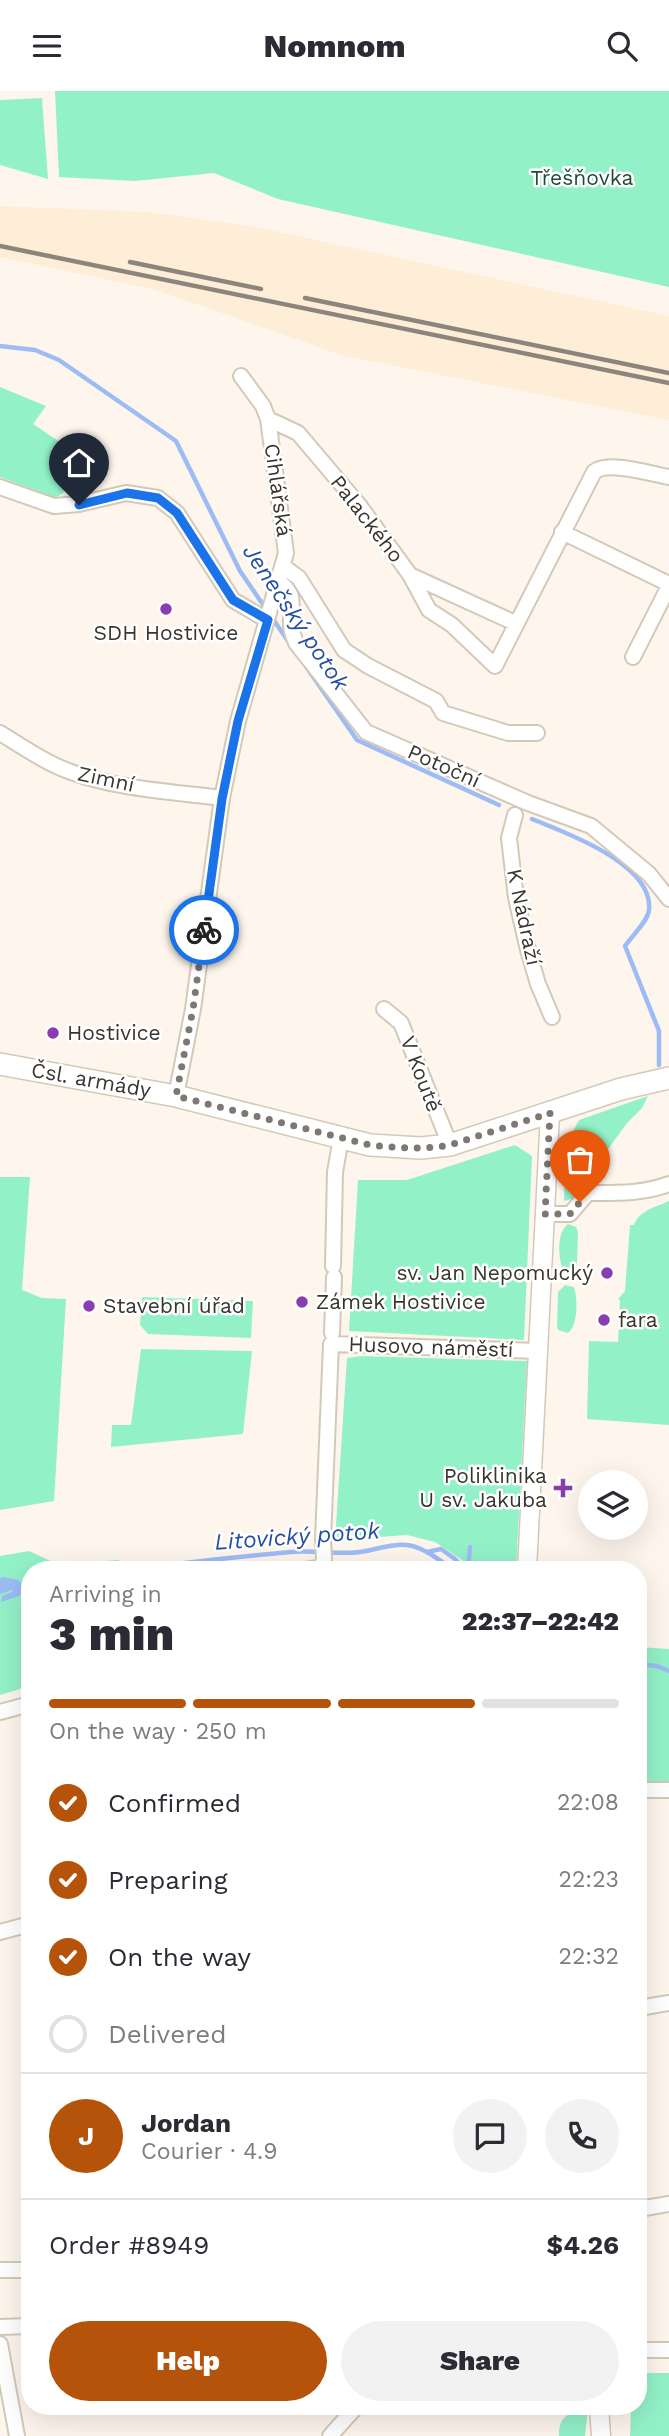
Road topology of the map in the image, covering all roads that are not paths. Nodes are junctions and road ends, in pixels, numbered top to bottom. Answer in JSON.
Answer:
{"nodes":[{"id":1,"x":241,"y":376,"type":"dead end"},
{"id":2,"x":268,"y":419,"type":"junction"},
{"id":3,"x":669,"y":477,"type":"edge"},
{"id":4,"x":0,"y":487,"type":"edge"},
{"id":5,"x":562,"y":533,"type":"junction"},
{"id":6,"x":282,"y":574,"type":"junction"},
{"id":7,"x":410,"y":575,"type":"junction"},
{"id":8,"x":669,"y":585,"type":"edge"},
{"id":9,"x":268,"y":620,"type":"junction"},
{"id":10,"x":515,"y":623,"type":"junction"},
{"id":11,"x":633,"y":657,"type":"dead end"},
{"id":12,"x":0,"y":733,"type":"edge"},
{"id":13,"x":537,"y":733,"type":"dead end"},
{"id":14,"x":222,"y":799,"type":"junction"},
{"id":15,"x":515,"y":815,"type":"dead end"},
{"id":16,"x":669,"y":899,"type":"edge"},
{"id":17,"x":384,"y":1009,"type":"dead end"},
{"id":18,"x":552,"y":1017,"type":"dead end"},
{"id":19,"x":0,"y":1064,"type":"edge"},
{"id":20,"x":669,"y":1078,"type":"edge"},
{"id":21,"x":176,"y":1096,"type":"junction"},
{"id":22,"x":550,"y":1113,"type":"junction"},
{"id":23,"x":341,"y":1138,"type":"junction"},
{"id":24,"x":450,"y":1145,"type":"junction"},
{"id":25,"x":669,"y":1184,"type":"edge"},
{"id":26,"x":545,"y":1214,"type":"junction"},
{"id":27,"x":332,"y":1333,"type":"dead end"},
{"id":28,"x":538,"y":1351,"type":"junction"},
{"id":29,"x":324,"y":1561,"type":"edge"},
{"id":30,"x":527,"y":1561,"type":"edge"},
{"id":31,"x":21,"y":1706,"type":"edge"},
{"id":32,"x":0,"y":1712,"type":"edge"},
{"id":33,"x":647,"y":1790,"type":"edge"},
{"id":34,"x":669,"y":1790,"type":"edge"},
{"id":35,"x":21,"y":1926,"type":"edge"},
{"id":36,"x":0,"y":1932,"type":"edge"},
{"id":37,"x":669,"y":2003,"type":"edge"},
{"id":38,"x":647,"y":2007,"type":"edge"},
{"id":39,"x":669,"y":2204,"type":"edge"},
{"id":40,"x":647,"y":2208,"type":"edge"},
{"id":41,"x":0,"y":2270,"type":"edge"},
{"id":42,"x":21,"y":2270,"type":"edge"},
{"id":43,"x":21,"y":2326,"type":"edge"},
{"id":44,"x":0,"y":2327,"type":"edge"},
{"id":45,"x":0,"y":2344,"type":"edge"},
{"id":46,"x":647,"y":2350,"type":"edge"},
{"id":47,"x":669,"y":2350,"type":"edge"},
{"id":48,"x":349,"y":2415,"type":"edge"},
{"id":49,"x":600,"y":2415,"type":"edge"},
{"id":50,"x":17,"y":2436,"type":"edge"},
{"id":51,"x":330,"y":2436,"type":"edge"},
{"id":52,"x":601,"y":2436,"type":"edge"}],
"edges":[{"from":1,"to":2,"type":"street"},
{"from":2,"to":6,"type":"street","name":"Cihlářská"},
{"from":2,"to":7,"type":"street","name":"Palackého"},
{"from":3,"to":5,"type":"street"},
{"from":4,"to":9,"type":"street"},
{"from":5,"to":8,"type":"street"},
{"from":5,"to":10,"type":"street"},
{"from":6,"to":9,"type":"street","name":"Cihlářská"},
{"from":6,"to":13,"type":"street"},
{"from":6,"to":16,"type":"street","name":"Potoční"},
{"from":7,"to":10,"type":"street","name":"Palackého"},
{"from":7,"to":10,"type":"street"},
{"from":8,"to":11,"type":"street"},
{"from":9,"to":14,"type":"street","name":"Cihlářská"},
{"from":12,"to":14,"type":"street","name":"Zimní"},
{"from":14,"to":21,"type":"street","name":"Cihlářská"},
{"from":15,"to":18,"type":"street","name":"K Nádraží"},
{"from":17,"to":24,"type":"street","name":"V Koutě"},
{"from":19,"to":21,"type":"main road","name":"Čsl. armády"},
{"from":20,"to":22,"type":"main road","name":"Čsl. armády"},
{"from":21,"to":23,"type":"main road","name":"Čsl. armády"},
{"from":22,"to":24,"type":"main road","name":"Čsl. armády"},
{"from":22,"to":26,"type":"street","name":"Husovo náměstí"},
{"from":23,"to":24,"type":"main road","name":"Čsl. armády"},
{"from":23,"to":27,"type":"street","name":"Husovo náměstí"},
{"from":25,"to":26,"type":"street"},
{"from":26,"to":28,"type":"street","name":"Husovo náměstí"},
{"from":28,"to":29,"type":"street","name":"Husovo náměstí"},
{"from":28,"to":30,"type":"street","name":"Husovo náměstí"},
{"from":31,"to":32,"type":"street"},
{"from":33,"to":34,"type":"street"},
{"from":35,"to":36,"type":"street"},
{"from":37,"to":38,"type":"street"},
{"from":39,"to":40,"type":"street"},
{"from":41,"to":42,"type":"street"},
{"from":43,"to":44,"type":"street"},
{"from":45,"to":50,"type":"street"},
{"from":46,"to":47,"type":"street"},
{"from":48,"to":51,"type":"street"},
{"from":49,"to":52,"type":"street"}]}
